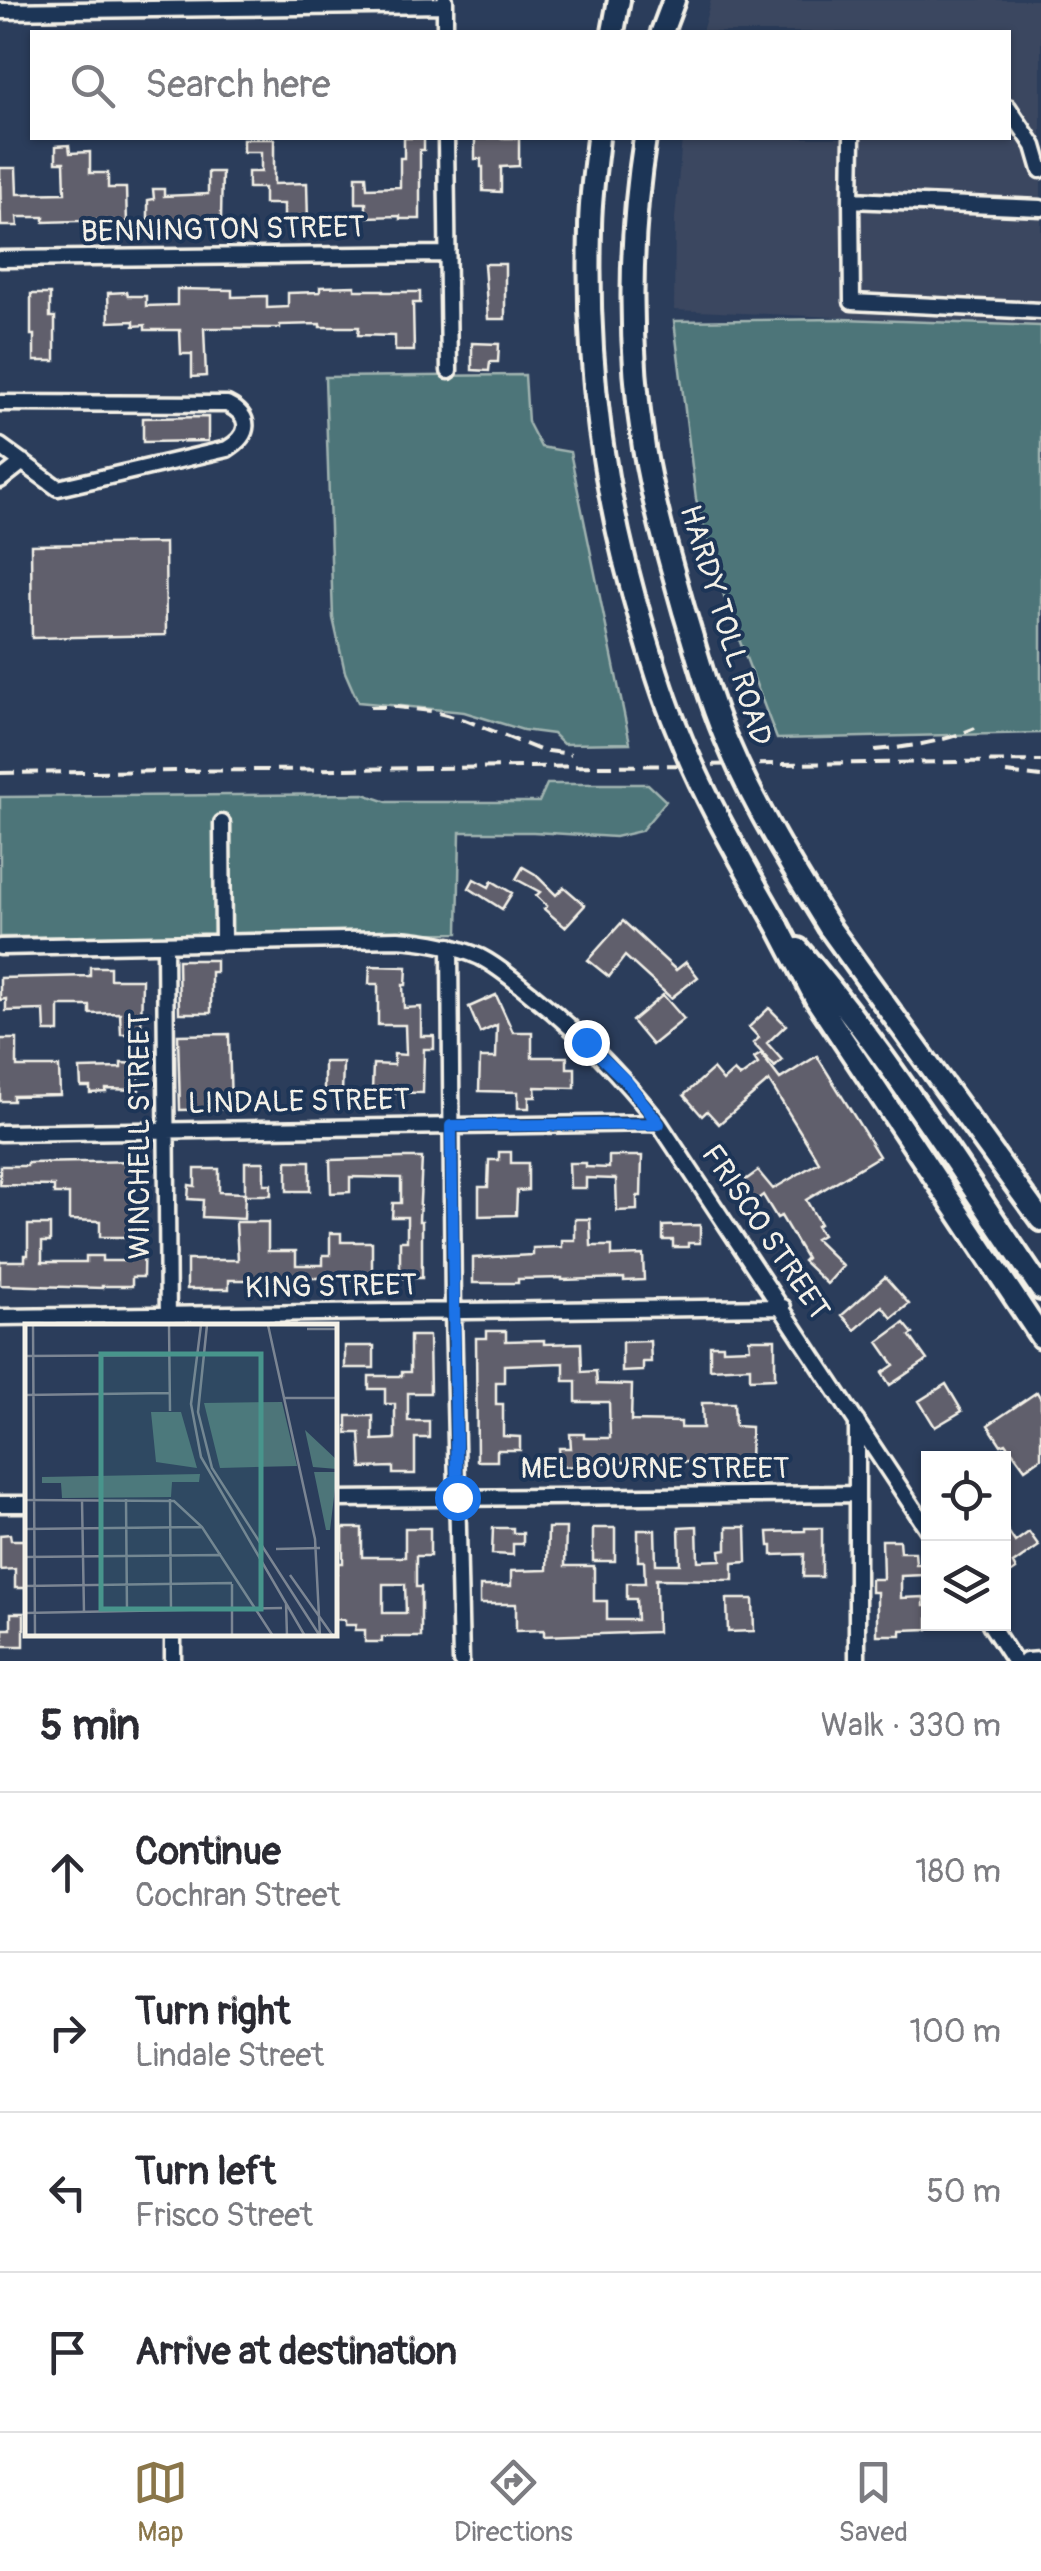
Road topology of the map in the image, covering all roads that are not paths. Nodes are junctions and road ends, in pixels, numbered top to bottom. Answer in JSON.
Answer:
{"nodes":[{"id":1,"x":619,"y":0,"type":"edge"},
{"id":2,"x":665,"y":0,"type":"edge"},
{"id":3,"x":674,"y":0,"type":"edge"},
{"id":4,"x":445,"y":2,"type":"edge"},
{"id":5,"x":62,"y":5,"type":"edge"},
{"id":6,"x":0,"y":10,"type":"edge"},
{"id":7,"x":445,"y":30,"type":"edge"},
{"id":8,"x":613,"y":30,"type":"edge"},
{"id":9,"x":661,"y":30,"type":"edge"},
{"id":10,"x":662,"y":30,"type":"edge"},
{"id":11,"x":1011,"y":112,"type":"edge"},
{"id":12,"x":446,"y":140,"type":"edge"},
{"id":13,"x":598,"y":140,"type":"edge"},
{"id":14,"x":645,"y":140,"type":"edge"},
{"id":15,"x":852,"y":140,"type":"edge"},
{"id":16,"x":1041,"y":170,"type":"edge"},
{"id":17,"x":851,"y":200,"type":"junction"},
{"id":18,"x":1041,"y":208,"type":"edge"},
{"id":19,"x":447,"y":254,"type":"junction"},
{"id":20,"x":0,"y":259,"type":"edge"},
{"id":21,"x":1041,"y":311,"type":"edge"},
{"id":22,"x":449,"y":371,"type":"dead end"},
{"id":23,"x":0,"y":403,"type":"edge"},
{"id":24,"x":0,"y":446,"type":"edge"},
{"id":25,"x":23,"y":462,"type":"junction"},
{"id":26,"x":0,"y":480,"type":"edge"},
{"id":27,"x":222,"y":823,"type":"dead end"},
{"id":28,"x":778,"y":926,"type":"junction"},
{"id":29,"x":223,"y":943,"type":"junction"},
{"id":30,"x":165,"y":945,"type":"junction"},
{"id":31,"x":450,"y":946,"type":"junction"},
{"id":32,"x":0,"y":947,"type":"edge"},
{"id":33,"x":659,"y":1124,"type":"junction"},
{"id":34,"x":451,"y":1126,"type":"junction"},
{"id":35,"x":166,"y":1130,"type":"junction"},
{"id":36,"x":0,"y":1133,"type":"edge"},
{"id":37,"x":1041,"y":1220,"type":"edge"},
{"id":38,"x":1041,"y":1289,"type":"edge"},
{"id":39,"x":783,"y":1307,"type":"junction"},
{"id":40,"x":454,"y":1312,"type":"junction"},
{"id":41,"x":0,"y":1317,"type":"edge"},
{"id":42,"x":168,"y":1321,"type":"edge"},
{"id":43,"x":1041,"y":1338,"type":"edge"},
{"id":44,"x":857,"y":1422,"type":"junction"},
{"id":45,"x":856,"y":1494,"type":"junction"},
{"id":46,"x":457,"y":1497,"type":"junction"},
{"id":47,"x":338,"y":1499,"type":"edge"},
{"id":48,"x":921,"y":1519,"type":"edge"},
{"id":49,"x":995,"y":1631,"type":"edge"},
{"id":50,"x":173,"y":1636,"type":"edge"},
{"id":51,"x":1041,"y":1660,"type":"edge"},
{"id":52,"x":174,"y":1661,"type":"edge"},
{"id":53,"x":461,"y":1661,"type":"edge"},
{"id":54,"x":858,"y":1661,"type":"edge"},
{"id":55,"x":1014,"y":1661,"type":"edge"},
{"id":56,"x":1026,"y":1661,"type":"edge"}],
"edges":[{"from":1,"to":8,"type":"highway"},
{"from":2,"to":9,"type":"highway"},
{"from":3,"to":10,"type":"highway"},
{"from":4,"to":5,"type":"street"},
{"from":4,"to":7,"type":"street"},
{"from":5,"to":6,"type":"street"},
{"from":11,"to":16,"type":"street"},
{"from":12,"to":19,"type":"street"},
{"from":13,"to":28,"type":"highway","bridge":true},
{"from":14,"to":37,"type":"highway","name":"HARDY TOLL ROAD","bridge":true},
{"from":15,"to":17,"type":"street"},
{"from":17,"to":18,"type":"street"},
{"from":17,"to":21,"type":"street"},
{"from":19,"to":20,"type":"street","name":"BENNINGTON STREET"},
{"from":19,"to":22,"type":"street"},
{"from":23,"to":25,"type":"street"},
{"from":24,"to":25,"type":"street"},
{"from":25,"to":26,"type":"street"},
{"from":27,"to":29,"type":"street"},
{"from":28,"to":38,"type":"highway"},
{"from":28,"to":43,"type":"highway"},
{"from":29,"to":30,"type":"street","name":"FRISCO STREET"},
{"from":29,"to":31,"type":"street","name":"FRISCO STREET"},
{"from":30,"to":32,"type":"street","name":"FRISCO STREET"},
{"from":30,"to":35,"type":"street","name":"WINCHELL STREET"},
{"from":31,"to":33,"type":"street","name":"FRISCO STREET"},
{"from":31,"to":34,"type":"street"},
{"from":33,"to":34,"type":"street","name":"LINDALE STREET"},
{"from":33,"to":39,"type":"street","name":"FRISCO STREET"},
{"from":34,"to":35,"type":"street","name":"LINDALE STREET"},
{"from":34,"to":40,"type":"street"},
{"from":35,"to":36,"type":"street","name":"LINDALE STREET"},
{"from":35,"to":42,"type":"street","name":"WINCHELL STREET"},
{"from":39,"to":40,"type":"street","name":"KING STREET"},
{"from":39,"to":44,"type":"street","name":"FRISCO STREET"},
{"from":40,"to":42,"type":"street","name":"KING STREET"},
{"from":40,"to":46,"type":"street"},
{"from":41,"to":42,"type":"street","name":"KING STREET"},
{"from":44,"to":45,"type":"street"},
{"from":44,"to":48,"type":"street","name":"FRISCO STREET"},
{"from":45,"to":46,"type":"street","name":"MELBOURNE STREET"},
{"from":45,"to":54,"type":"street"},
{"from":46,"to":47,"type":"street","name":"MELBOURNE STREET"},
{"from":46,"to":53,"type":"street"},
{"from":49,"to":55,"type":"street"},
{"from":50,"to":52,"type":"street"},
{"from":51,"to":56,"type":"street"}]}
